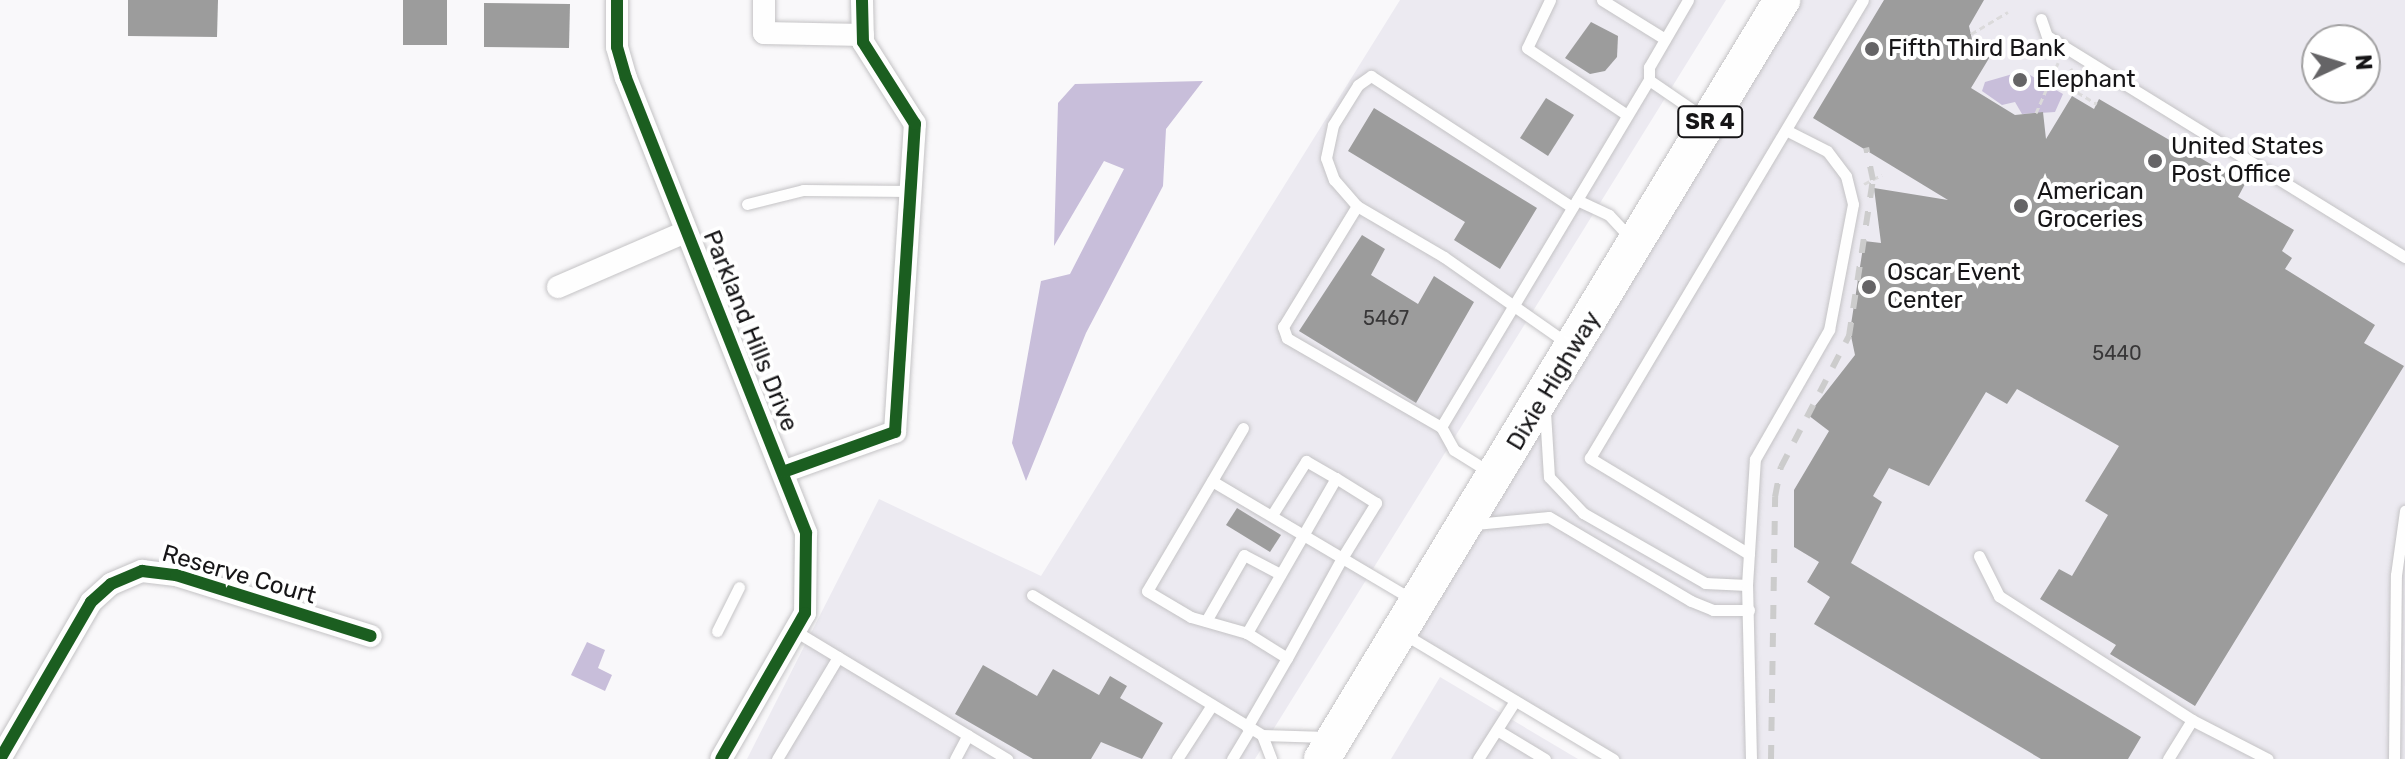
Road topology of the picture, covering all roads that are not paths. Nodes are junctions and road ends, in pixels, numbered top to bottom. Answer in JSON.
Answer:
{"nodes":[{"id":1,"x":617,"y":0,"type":"edge"},
{"id":2,"x":764,"y":0,"type":"edge"},
{"id":3,"x":862,"y":0,"type":"edge"},
{"id":4,"x":1550,"y":0,"type":"edge"},
{"id":5,"x":1602,"y":0,"type":"edge"},
{"id":6,"x":1688,"y":0,"type":"edge"},
{"id":7,"x":1782,"y":0,"type":"edge"},
{"id":8,"x":1863,"y":0,"type":"edge"},
{"id":9,"x":2041,"y":19,"type":"dead end"},
{"id":10,"x":863,"y":35,"type":"junction"},
{"id":11,"x":1665,"y":39,"type":"junction"},
{"id":12,"x":1649,"y":80,"type":"junction"},
{"id":13,"x":1627,"y":115,"type":"junction"},
{"id":14,"x":1709,"y":122,"type":"junction"},
{"id":15,"x":1786,"y":130,"type":"junction"},
{"id":16,"x":910,"y":191,"type":"junction"},
{"id":17,"x":1574,"y":203,"type":"junction"},
{"id":18,"x":747,"y":204,"type":"dead end"},
{"id":19,"x":1357,"y":206,"type":"junction"},
{"id":20,"x":685,"y":232,"type":"junction"},
{"id":21,"x":1624,"y":233,"type":"junction"},
{"id":22,"x":2405,"y":257,"type":"edge"},
{"id":23,"x":558,"y":287,"type":"dead end"},
{"id":24,"x":1512,"y":309,"type":"junction"},
{"id":25,"x":1574,"y":348,"type":"junction"},
{"id":26,"x":1547,"y":394,"type":"junction"},
{"id":27,"x":1441,"y":427,"type":"junction"},
{"id":28,"x":1243,"y":428,"type":"dead end"},
{"id":29,"x":783,"y":472,"type":"junction"},
{"id":30,"x":1496,"y":476,"type":"junction"},
{"id":31,"x":1336,"y":478,"type":"junction"},
{"id":32,"x":1212,"y":481,"type":"junction"},
{"id":33,"x":2405,"y":511,"type":"edge"},
{"id":34,"x":1272,"y":515,"type":"junction"},
{"id":35,"x":1467,"y":526,"type":"junction"},
{"id":36,"x":1302,"y":534,"type":"junction"},
{"id":37,"x":1749,"y":554,"type":"junction"},
{"id":38,"x":1979,"y":556,"type":"dead end"},
{"id":39,"x":1342,"y":558,"type":"junction"},
{"id":40,"x":1280,"y":574,"type":"junction"},
{"id":41,"x":1747,"y":585,"type":"junction"},
{"id":42,"x":739,"y":587,"type":"dead end"},
{"id":43,"x":1032,"y":595,"type":"dead end"},
{"id":44,"x":1749,"y":610,"type":"junction"},
{"id":45,"x":1410,"y":618,"type":"junction"},
{"id":46,"x":1206,"y":621,"type":"junction"},
{"id":47,"x":717,"y":631,"type":"dead end"},
{"id":48,"x":795,"y":631,"type":"junction"},
{"id":49,"x":1247,"y":633,"type":"junction"},
{"id":50,"x":371,"y":636,"type":"dead end"},
{"id":51,"x":838,"y":657,"type":"junction"},
{"id":52,"x":1287,"y":658,"type":"junction"},
{"id":53,"x":1515,"y":701,"type":"junction"},
{"id":54,"x":1212,"y":705,"type":"junction"},
{"id":55,"x":2192,"y":720,"type":"junction"},
{"id":56,"x":1253,"y":730,"type":"junction"},
{"id":57,"x":1497,"y":730,"type":"junction"},
{"id":58,"x":968,"y":735,"type":"junction"},
{"id":59,"x":1329,"y":748,"type":"edge"},
{"id":60,"x":1594,"y":748,"type":"junction"},
{"id":61,"x":0,"y":759,"type":"edge"},
{"id":62,"x":721,"y":759,"type":"edge"},
{"id":63,"x":777,"y":759,"type":"edge"},
{"id":64,"x":955,"y":759,"type":"edge"},
{"id":65,"x":1007,"y":759,"type":"edge"},
{"id":66,"x":1177,"y":759,"type":"edge"},
{"id":67,"x":1232,"y":759,"type":"edge"},
{"id":68,"x":1271,"y":759,"type":"edge"},
{"id":69,"x":1478,"y":759,"type":"edge"},
{"id":70,"x":1545,"y":759,"type":"edge"},
{"id":71,"x":1587,"y":759,"type":"edge"},
{"id":72,"x":1613,"y":759,"type":"edge"},
{"id":73,"x":1751,"y":759,"type":"edge"},
{"id":74,"x":2168,"y":759,"type":"edge"},
{"id":75,"x":2268,"y":759,"type":"edge"},
{"id":76,"x":2394,"y":759,"type":"edge"}],
"edges":[{"from":1,"to":20,"type":"street","name":"Parkland Hills Drive"},
{"from":2,"to":10,"type":"street"},
{"from":3,"to":10,"type":"street"},
{"from":4,"to":13,"type":"lane"},
{"from":5,"to":11,"type":"lane"},
{"from":6,"to":11,"type":"lane"},
{"from":7,"to":14,"type":"main road","name":"Dixie Highway","number":"SR 4"},
{"from":8,"to":15,"type":"lane"},
{"from":9,"to":22,"type":"lane"},
{"from":10,"to":16,"type":"street"},
{"from":11,"to":12,"type":"lane"},
{"from":12,"to":13,"type":"lane"},
{"from":12,"to":14,"type":"lane"},
{"from":13,"to":17,"type":"lane"},
{"from":14,"to":21,"type":"main road","name":"Dixie Highway","number":"SR 4"},
{"from":15,"to":37,"type":"lane"},
{"from":15,"to":37,"type":"lane"},
{"from":16,"to":18,"type":"lane"},
{"from":16,"to":29,"type":"street"},
{"from":17,"to":19,"type":"lane"},
{"from":17,"to":21,"type":"lane"},
{"from":17,"to":24,"type":"lane"},
{"from":19,"to":24,"type":"lane"},
{"from":19,"to":27,"type":"lane"},
{"from":20,"to":23,"type":"street"},
{"from":20,"to":29,"type":"street","name":"Parkland Hills Drive"},
{"from":21,"to":25,"type":"main road","name":"Dixie Highway","number":"SR 4"},
{"from":24,"to":25,"type":"lane"},
{"from":24,"to":27,"type":"lane"},
{"from":25,"to":26,"type":"main road","name":"Dixie Highway","number":"SR 4"},
{"from":26,"to":30,"type":"main road","name":"Dixie Highway","number":"SR 4"},
{"from":26,"to":41,"type":"lane"},
{"from":27,"to":30,"type":"lane"},
{"from":28,"to":32,"type":"lane"},
{"from":29,"to":48,"type":"street","name":"Parkland Hills Drive"},
{"from":30,"to":35,"type":"main road","name":"Dixie Highway","number":"SR 4"},
{"from":31,"to":34,"type":"lane"},
{"from":31,"to":36,"type":"lane"},
{"from":31,"to":39,"type":"lane"},
{"from":32,"to":34,"type":"lane"},
{"from":32,"to":46,"type":"lane"},
{"from":33,"to":76,"type":"lane"},
{"from":34,"to":36,"type":"lane"},
{"from":35,"to":44,"type":"lane"},
{"from":35,"to":45,"type":"main road","name":"Dixie Highway","number":"SR 4"},
{"from":36,"to":39,"type":"lane"},
{"from":36,"to":40,"type":"lane"},
{"from":37,"to":41,"type":"lane"},
{"from":38,"to":55,"type":"lane"},
{"from":39,"to":45,"type":"lane"},
{"from":39,"to":52,"type":"lane"},
{"from":40,"to":46,"type":"lane"},
{"from":40,"to":49,"type":"lane"},
{"from":41,"to":44,"type":"lane"},
{"from":42,"to":47,"type":"lane"},
{"from":43,"to":54,"type":"lane"},
{"from":44,"to":73,"type":"lane"},
{"from":45,"to":53,"type":"lane"},
{"from":45,"to":59,"type":"main road","name":"Dixie Highway","number":"SR 4"},
{"from":46,"to":49,"type":"lane"},
{"from":48,"to":51,"type":"lane"},
{"from":48,"to":62,"type":"street","name":"Parkland Hills Drive"},
{"from":49,"to":52,"type":"lane"},
{"from":50,"to":61,"type":"street","name":"Reserve Court"},
{"from":51,"to":58,"type":"lane"},
{"from":51,"to":63,"type":"lane"},
{"from":52,"to":56,"type":"lane"},
{"from":53,"to":57,"type":"lane"},
{"from":53,"to":60,"type":"lane"},
{"from":54,"to":56,"type":"lane"},
{"from":54,"to":66,"type":"lane"},
{"from":55,"to":74,"type":"lane"},
{"from":55,"to":75,"type":"lane"},
{"from":56,"to":59,"type":"lane"},
{"from":56,"to":67,"type":"lane"},
{"from":56,"to":68,"type":"lane"},
{"from":57,"to":69,"type":"lane"},
{"from":57,"to":70,"type":"lane"},
{"from":58,"to":64,"type":"lane"},
{"from":58,"to":65,"type":"lane"},
{"from":60,"to":71,"type":"lane"},
{"from":60,"to":72,"type":"lane"}]}
